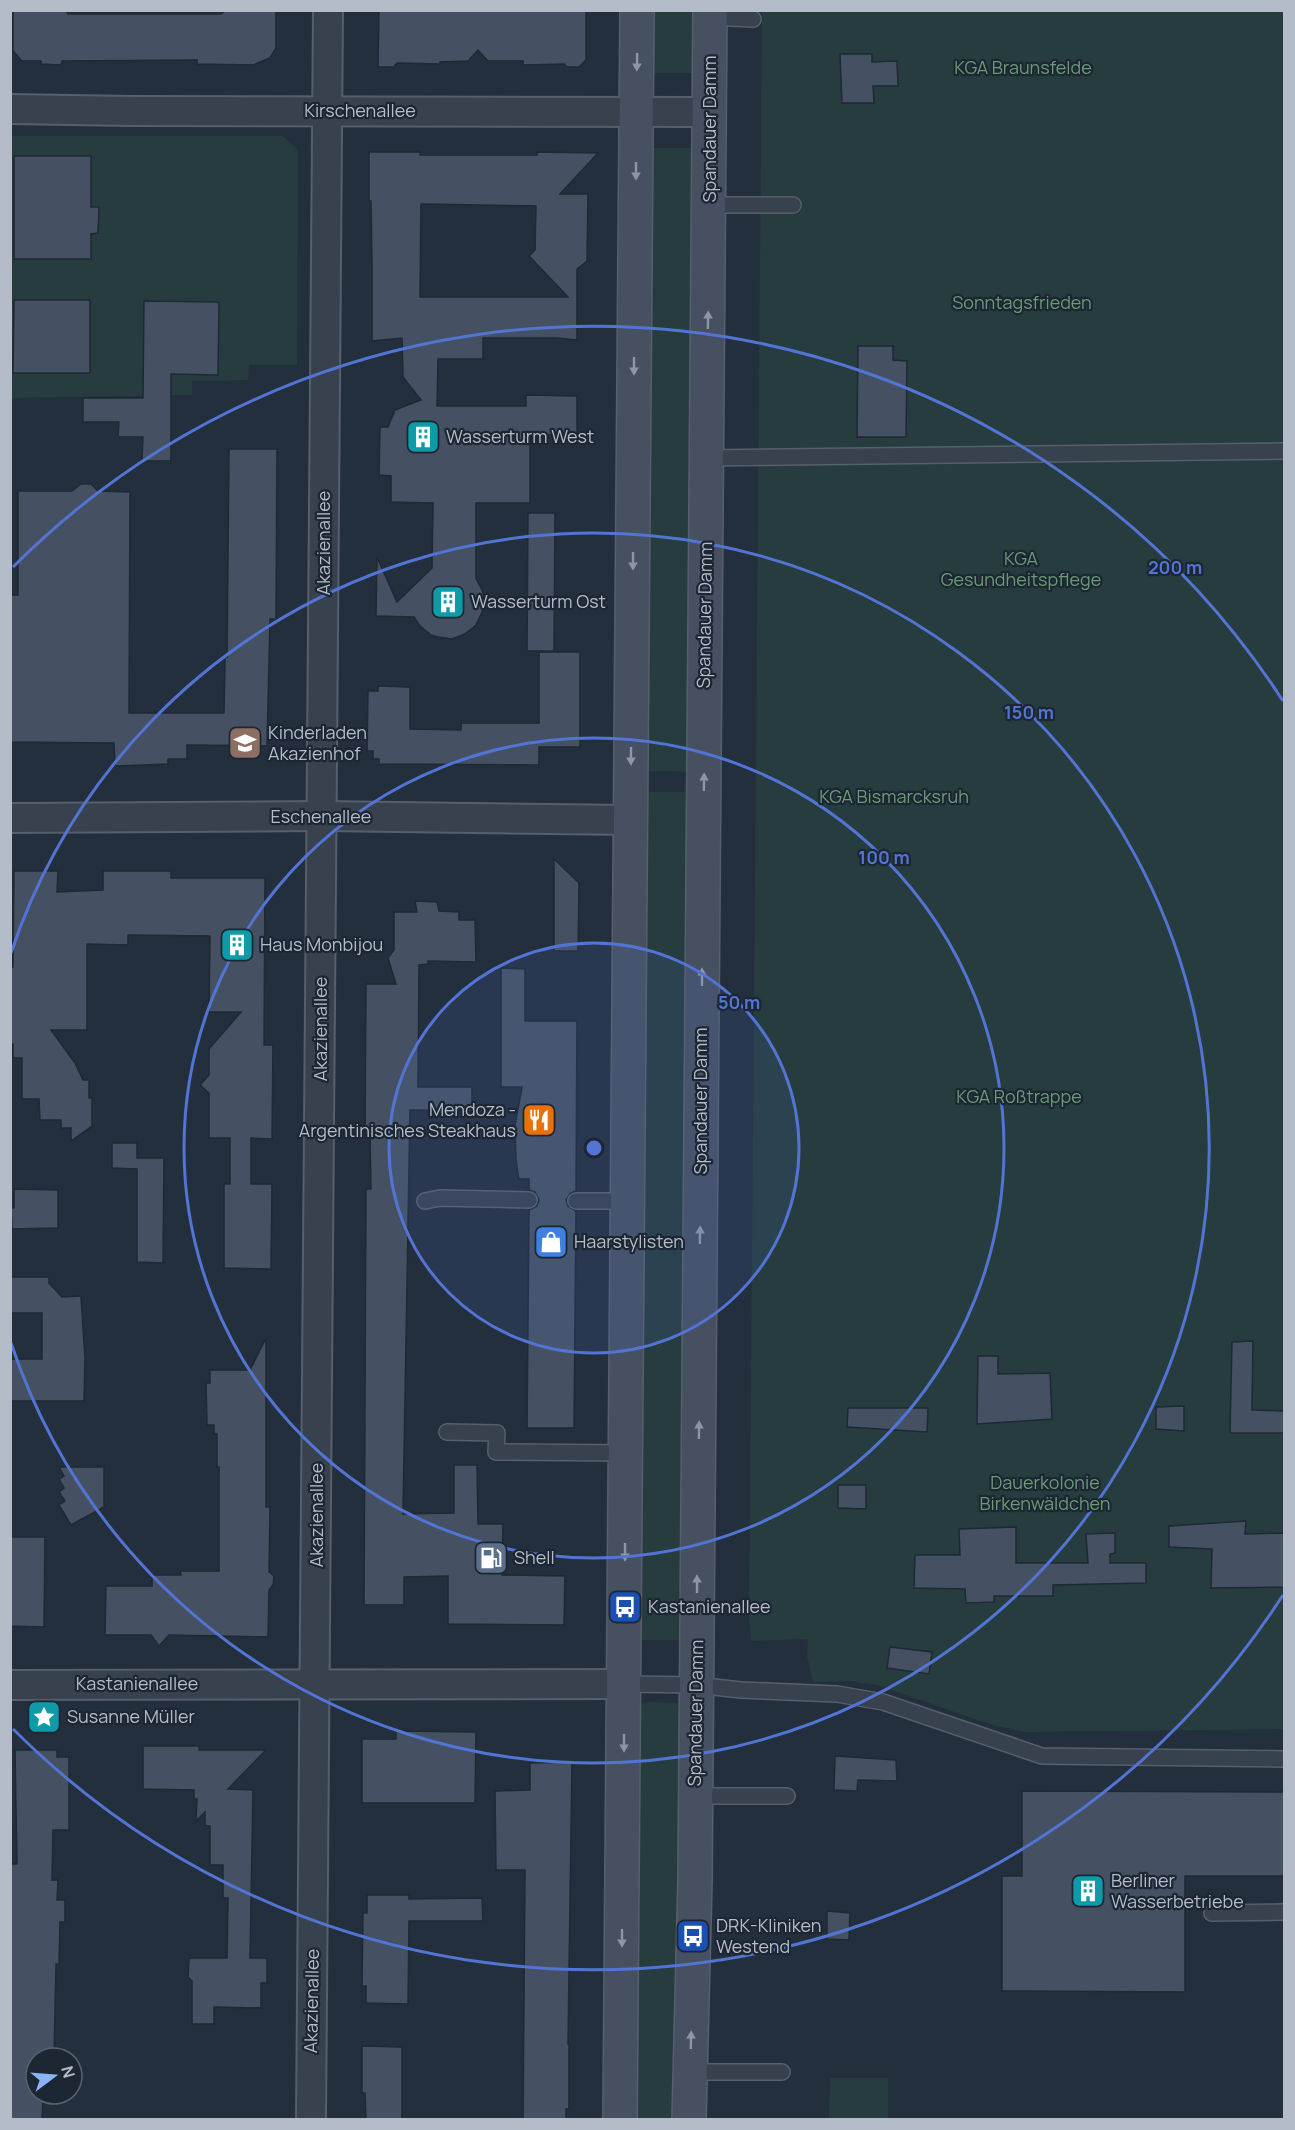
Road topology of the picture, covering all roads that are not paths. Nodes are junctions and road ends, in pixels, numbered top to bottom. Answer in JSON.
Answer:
{"nodes":[{"id":1,"x":328,"y":10,"type":"edge"},
{"id":2,"x":637,"y":10,"type":"edge"},
{"id":3,"x":710,"y":14,"type":"edge"},
{"id":4,"x":753,"y":19,"type":"dead end"},
{"id":5,"x":10,"y":109,"type":"edge"},
{"id":6,"x":327,"y":111,"type":"junction"},
{"id":7,"x":710,"y":112,"type":"junction"},
{"id":8,"x":637,"y":113,"type":"junction"},
{"id":9,"x":793,"y":205,"type":"dead end"},
{"id":10,"x":709,"y":206,"type":"junction"},
{"id":11,"x":1284,"y":451,"type":"edge"},
{"id":12,"x":707,"y":458,"type":"junction"},
{"id":13,"x":323,"y":816,"type":"junction"},
{"id":14,"x":10,"y":818,"type":"edge"},
{"id":15,"x":631,"y":820,"type":"junction"},
{"id":16,"x":529,"y":1200,"type":"dead end"},
{"id":17,"x":425,"y":1201,"type":"dead end"},
{"id":18,"x":576,"y":1201,"type":"dead end"},
{"id":19,"x":628,"y":1201,"type":"junction"},
{"id":20,"x":447,"y":1432,"type":"dead end"},
{"id":21,"x":626,"y":1454,"type":"junction"},
{"id":22,"x":10,"y":1684,"type":"edge"},
{"id":23,"x":315,"y":1684,"type":"junction"},
{"id":24,"x":624,"y":1684,"type":"junction"},
{"id":25,"x":696,"y":1685,"type":"junction"},
{"id":26,"x":1284,"y":1759,"type":"edge"},
{"id":27,"x":695,"y":1796,"type":"junction"},
{"id":28,"x":787,"y":1796,"type":"dead end"},
{"id":29,"x":1284,"y":1912,"type":"edge"},
{"id":30,"x":1212,"y":1913,"type":"dead end"},
{"id":31,"x":690,"y":2072,"type":"junction"},
{"id":32,"x":782,"y":2072,"type":"dead end"},
{"id":33,"x":310,"y":2120,"type":"edge"},
{"id":34,"x":620,"y":2120,"type":"edge"},
{"id":35,"x":689,"y":2120,"type":"edge"}],
"edges":[{"from":1,"to":6,"type":"street","name":"Akazienallee"},
{"from":2,"to":8,"type":"main road","one_way":true},
{"from":3,"to":4,"type":"lane"},
{"from":3,"to":7,"type":"main road","name":"Spandauer Damm"},
{"from":5,"to":6,"type":"street","name":"Kirschenallee"},
{"from":6,"to":8,"type":"street","name":"Kirschenallee"},
{"from":6,"to":13,"type":"street","name":"Akazienallee"},
{"from":7,"to":8,"type":"street","name":"Kirschenallee"},
{"from":7,"to":10,"type":"main road","name":"Spandauer Damm"},
{"from":8,"to":15,"type":"main road","one_way":true},
{"from":9,"to":10,"type":"lane"},
{"from":12,"to":10,"type":"main road","name":"Spandauer Damm","one_way":true},
{"from":11,"to":12,"type":"lane"},
{"from":25,"to":12,"type":"main road","name":"Spandauer Damm","one_way":true},
{"from":13,"to":14,"type":"street","name":"Eschenallee"},
{"from":13,"to":15,"type":"street","name":"Eschenallee"},
{"from":13,"to":23,"type":"street","name":"Akazienallee"},
{"from":15,"to":19,"type":"main road"},
{"from":16,"to":17,"type":"lane"},
{"from":18,"to":19,"type":"lane"},
{"from":19,"to":21,"type":"main road"},
{"from":20,"to":21,"type":"lane"},
{"from":21,"to":24,"type":"main road","one_way":true},
{"from":22,"to":23,"type":"street","name":"Kastanienallee"},
{"from":23,"to":24,"type":"street","name":"Kastanienallee"},
{"from":23,"to":33,"type":"street","name":"Akazienallee"},
{"from":24,"to":25,"type":"lane"},
{"from":24,"to":34,"type":"main road","one_way":true},
{"from":25,"to":26,"type":"lane"},
{"from":25,"to":27,"type":"main road","name":"Spandauer Damm"},
{"from":27,"to":28,"type":"lane"},
{"from":31,"to":27,"type":"main road","name":"Spandauer Damm","one_way":true},
{"from":29,"to":30,"type":"lane"},
{"from":31,"to":32,"type":"lane"},
{"from":31,"to":35,"type":"main road","name":"Spandauer Damm"}]}
